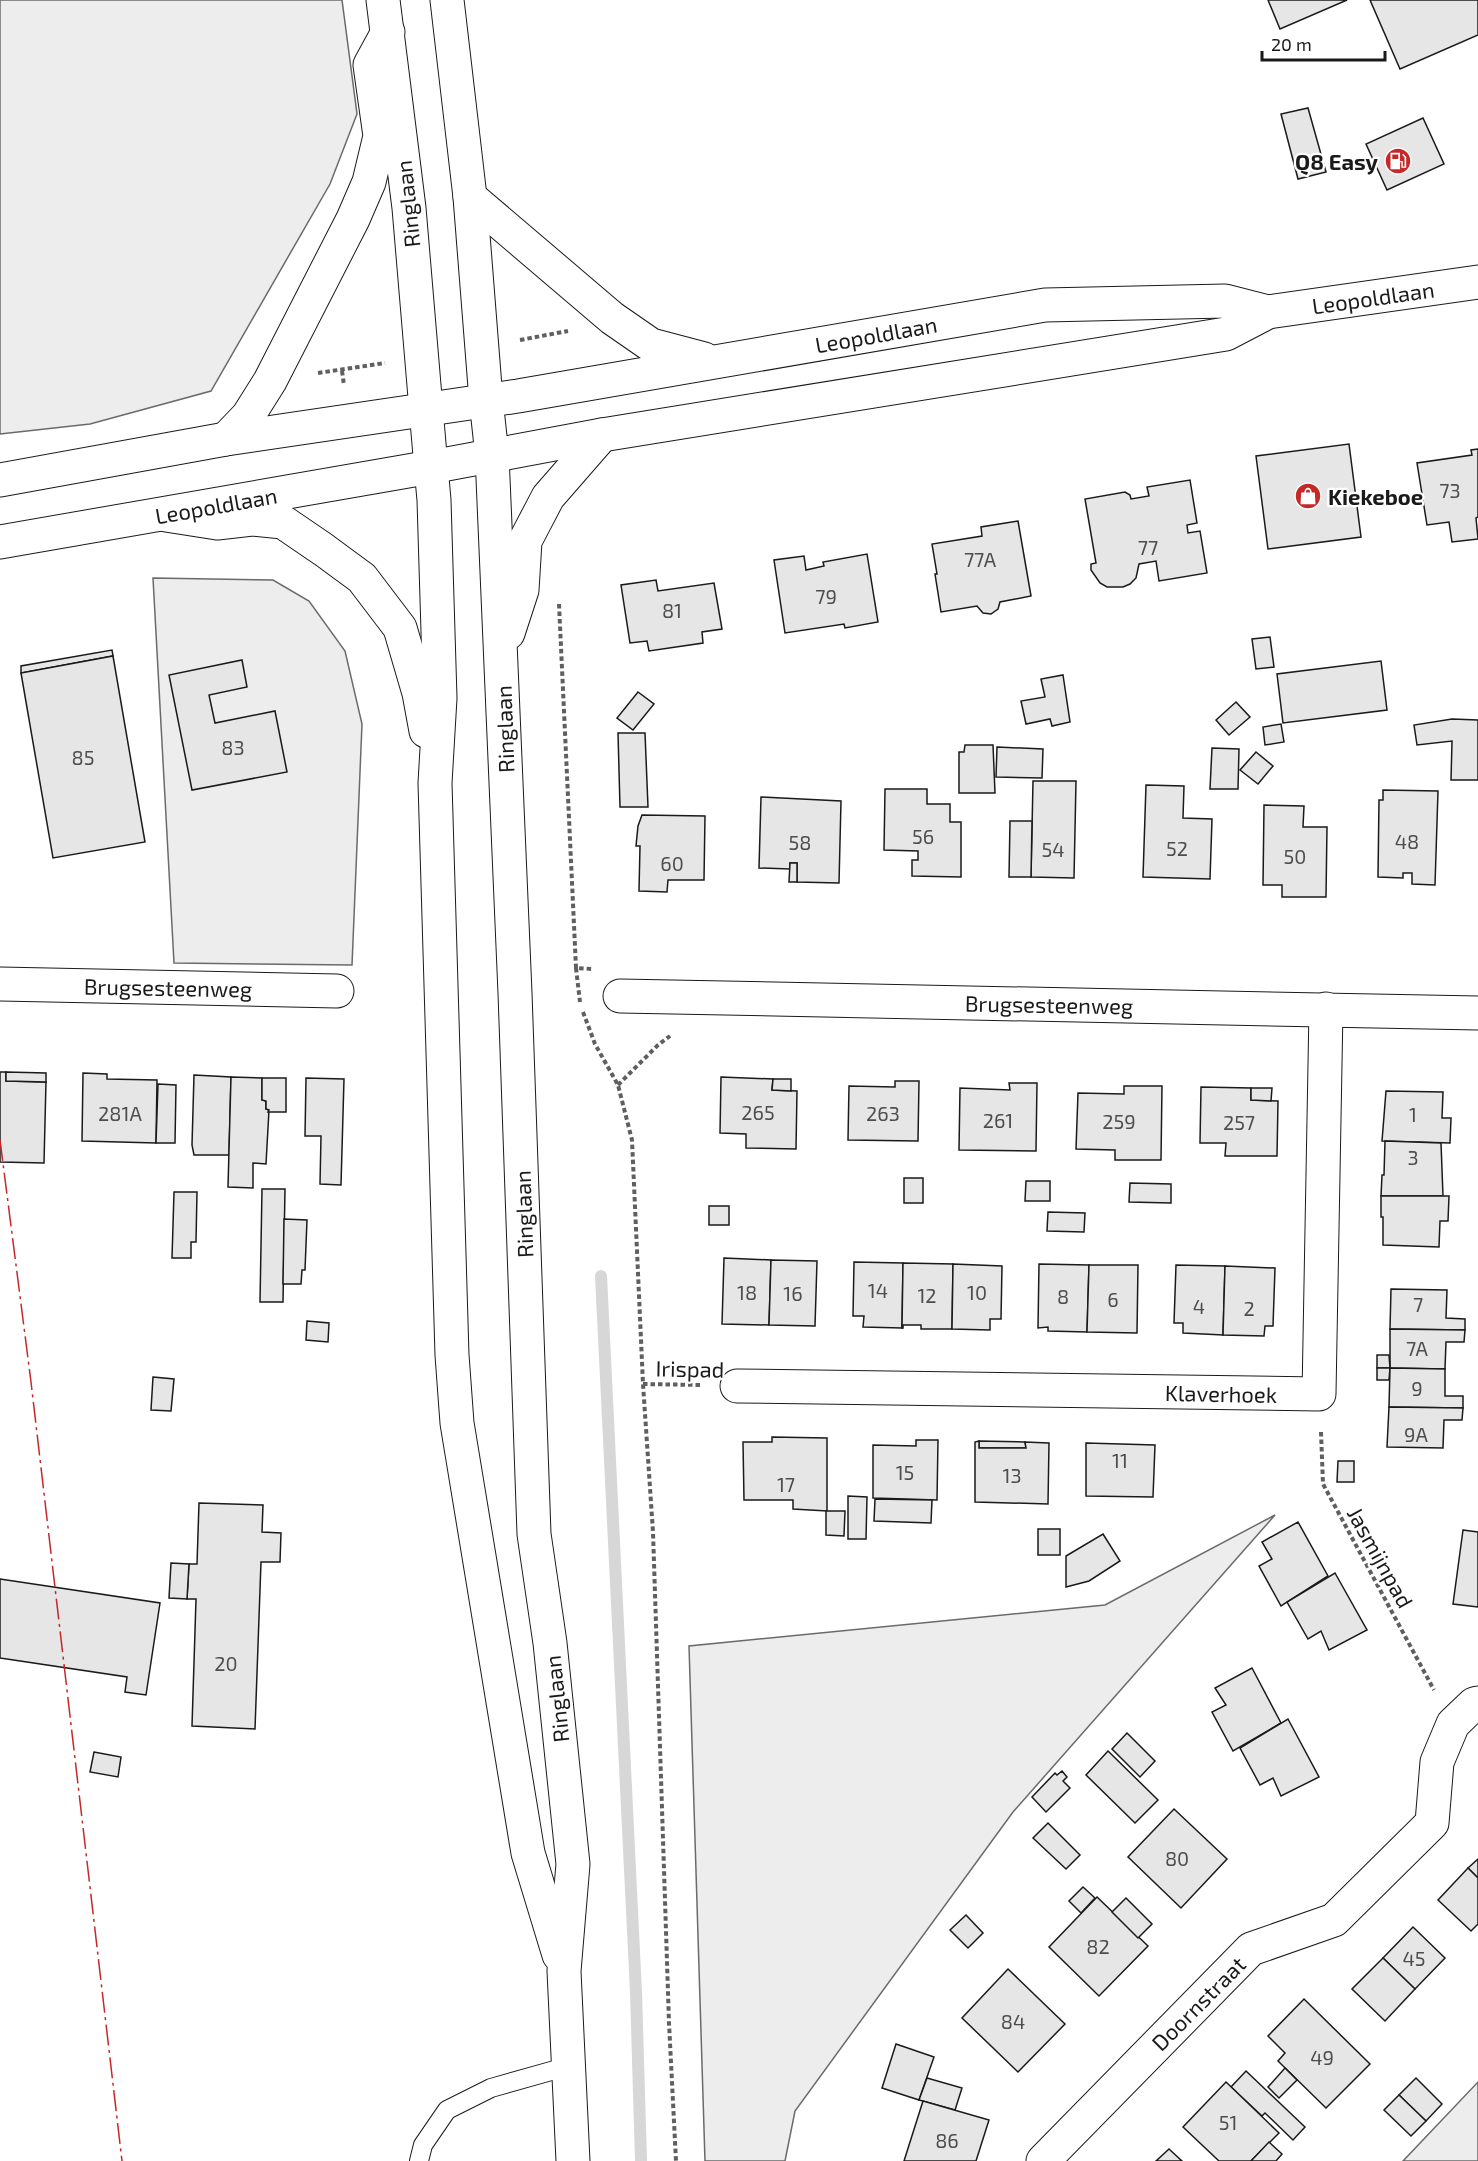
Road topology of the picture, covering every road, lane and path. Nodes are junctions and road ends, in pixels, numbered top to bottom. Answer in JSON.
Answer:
{"nodes":[{"id":1,"x":383,"y":0,"type":"edge"},
{"id":2,"x":447,"y":0,"type":"edge"},
{"id":3,"x":388,"y":32,"type":"junction"},
{"id":4,"x":470,"y":197,"type":"junction"},
{"id":5,"x":1478,"y":282,"type":"edge"},
{"id":6,"x":1268,"y":312,"type":"junction"},
{"id":7,"x":612,"y":318,"type":"junction"},
{"id":8,"x":509,"y":342,"type":"dead end"},
{"id":9,"x":422,"y":357,"type":"junction"},
{"id":10,"x":281,"y":360,"type":"junction"},
{"id":11,"x":715,"y":362,"type":"junction"},
{"id":12,"x":486,"y":400,"type":"junction"},
{"id":13,"x":426,"y":409,"type":"junction"},
{"id":14,"x":602,"y":435,"type":"junction"},
{"id":15,"x":226,"y":440,"type":"junction"},
{"id":16,"x":492,"y":455,"type":"junction"},
{"id":17,"x":431,"y":467,"type":"junction"},
{"id":18,"x":0,"y":480,"type":"edge"},
{"id":19,"x":162,"y":514,"type":"junction"},
{"id":20,"x":0,"y":542,"type":"edge"},
{"id":21,"x":559,"y":595,"type":"dead end"},
{"id":22,"x":501,"y":651,"type":"junction"},
{"id":23,"x":435,"y":783,"type":"junction"},
{"id":24,"x":576,"y":968,"type":"junction"},
{"id":25,"x":0,"y":984,"type":"edge"},
{"id":26,"x":337,"y":991,"type":"dead end"},
{"id":27,"x":625,"y":996,"type":"joint"},
{"id":28,"x":1326,"y":1009,"type":"junction"},
{"id":29,"x":1478,"y":1013,"type":"edge"},
{"id":30,"x":673,"y":1034,"type":"dead end"},
{"id":31,"x":618,"y":1084,"type":"junction"},
{"id":32,"x":643,"y":1384,"type":"junction"},
{"id":33,"x":737,"y":1386,"type":"joint"},
{"id":34,"x":1319,"y":1394,"type":"junction"},
{"id":35,"x":1478,"y":1703,"type":"edge"},
{"id":36,"x":1453,"y":1724,"type":"junction"},
{"id":37,"x":564,"y":1971,"type":"junction"},
{"id":38,"x":569,"y":2066,"type":"junction"},
{"id":39,"x":419,"y":2161,"type":"edge"},
{"id":40,"x":573,"y":2161,"type":"edge"},
{"id":41,"x":676,"y":2161,"type":"edge"},
{"id":42,"x":1043,"y":2161,"type":"edge"}],
"edges":[{"from":1,"to":3,"type":"main road","name":"Ringlaan"},
{"from":2,"to":4,"type":"main road"},
{"from":3,"to":9,"type":"main road","name":"Ringlaan"},
{"from":3,"to":10,"type":"main road"},
{"from":4,"to":7,"type":"main road"},
{"from":4,"to":12,"type":"main road"},
{"from":5,"to":6,"type":"main road","name":"Leopoldlaan"},
{"from":6,"to":11,"type":"main road","name":"Leopoldlaan"},
{"from":6,"to":14,"type":"main road","name":"Leopoldlaan"},
{"from":7,"to":8,"type":"path"},
{"from":7,"to":11,"type":"main road"},
{"from":9,"to":10,"type":"path"},
{"from":9,"to":13,"type":"main road","name":"Ringlaan"},
{"from":10,"to":15,"type":"main road"},
{"from":11,"to":12,"type":"main road","name":"Leopoldlaan"},
{"from":12,"to":13,"type":"main road","name":"Leopoldlaan"},
{"from":12,"to":16,"type":"main road","name":"Ringlaan"},
{"from":13,"to":15,"type":"main road"},
{"from":13,"to":17,"type":"main road","name":"Ringlaan"},
{"from":14,"to":16,"type":"main road","name":"Leopoldlaan"},
{"from":14,"to":22,"type":"main road"},
{"from":15,"to":18,"type":"main road"},
{"from":16,"to":17,"type":"main road","name":"Leopoldlaan"},
{"from":16,"to":22,"type":"main road","name":"Ringlaan"},
{"from":17,"to":19,"type":"main road","name":"Leopoldlaan"},
{"from":17,"to":23,"type":"main road","name":"Ringlaan"},
{"from":19,"to":20,"type":"main road","name":"Leopoldlaan"},
{"from":19,"to":23,"type":"main road"},
{"from":21,"to":24,"type":"path"},
{"from":22,"to":37,"type":"main road","name":"Ringlaan"},
{"from":23,"to":37,"type":"main road","name":"Ringlaan"},
{"from":24,"to":27,"type":"path"},
{"from":24,"to":31,"type":"path"},
{"from":25,"to":26,"type":"main road","name":"Brugsesteenweg"},
{"from":27,"to":28,"type":"main road","name":"Brugsesteenweg"},
{"from":28,"to":29,"type":"main road","name":"Brugsesteenweg"},
{"from":28,"to":34,"type":"main road"},
{"from":30,"to":31,"type":"path"},
{"from":31,"to":32,"type":"path"},
{"from":32,"to":33,"type":"path","name":"Irispad"},
{"from":32,"to":41,"type":"path"},
{"from":33,"to":34,"type":"main road","name":"Klaverhoek"},
{"from":34,"to":36,"type":"path","name":"Jasmijnpad"},
{"from":35,"to":36,"type":"main road","name":"Doornstraat"},
{"from":36,"to":42,"type":"main road","name":"Doornstraat"},
{"from":37,"to":38,"type":"main road","name":"Ringlaan"},
{"from":38,"to":39,"type":"lane"},
{"from":38,"to":40,"type":"main road","name":"Ringlaan"}]}
